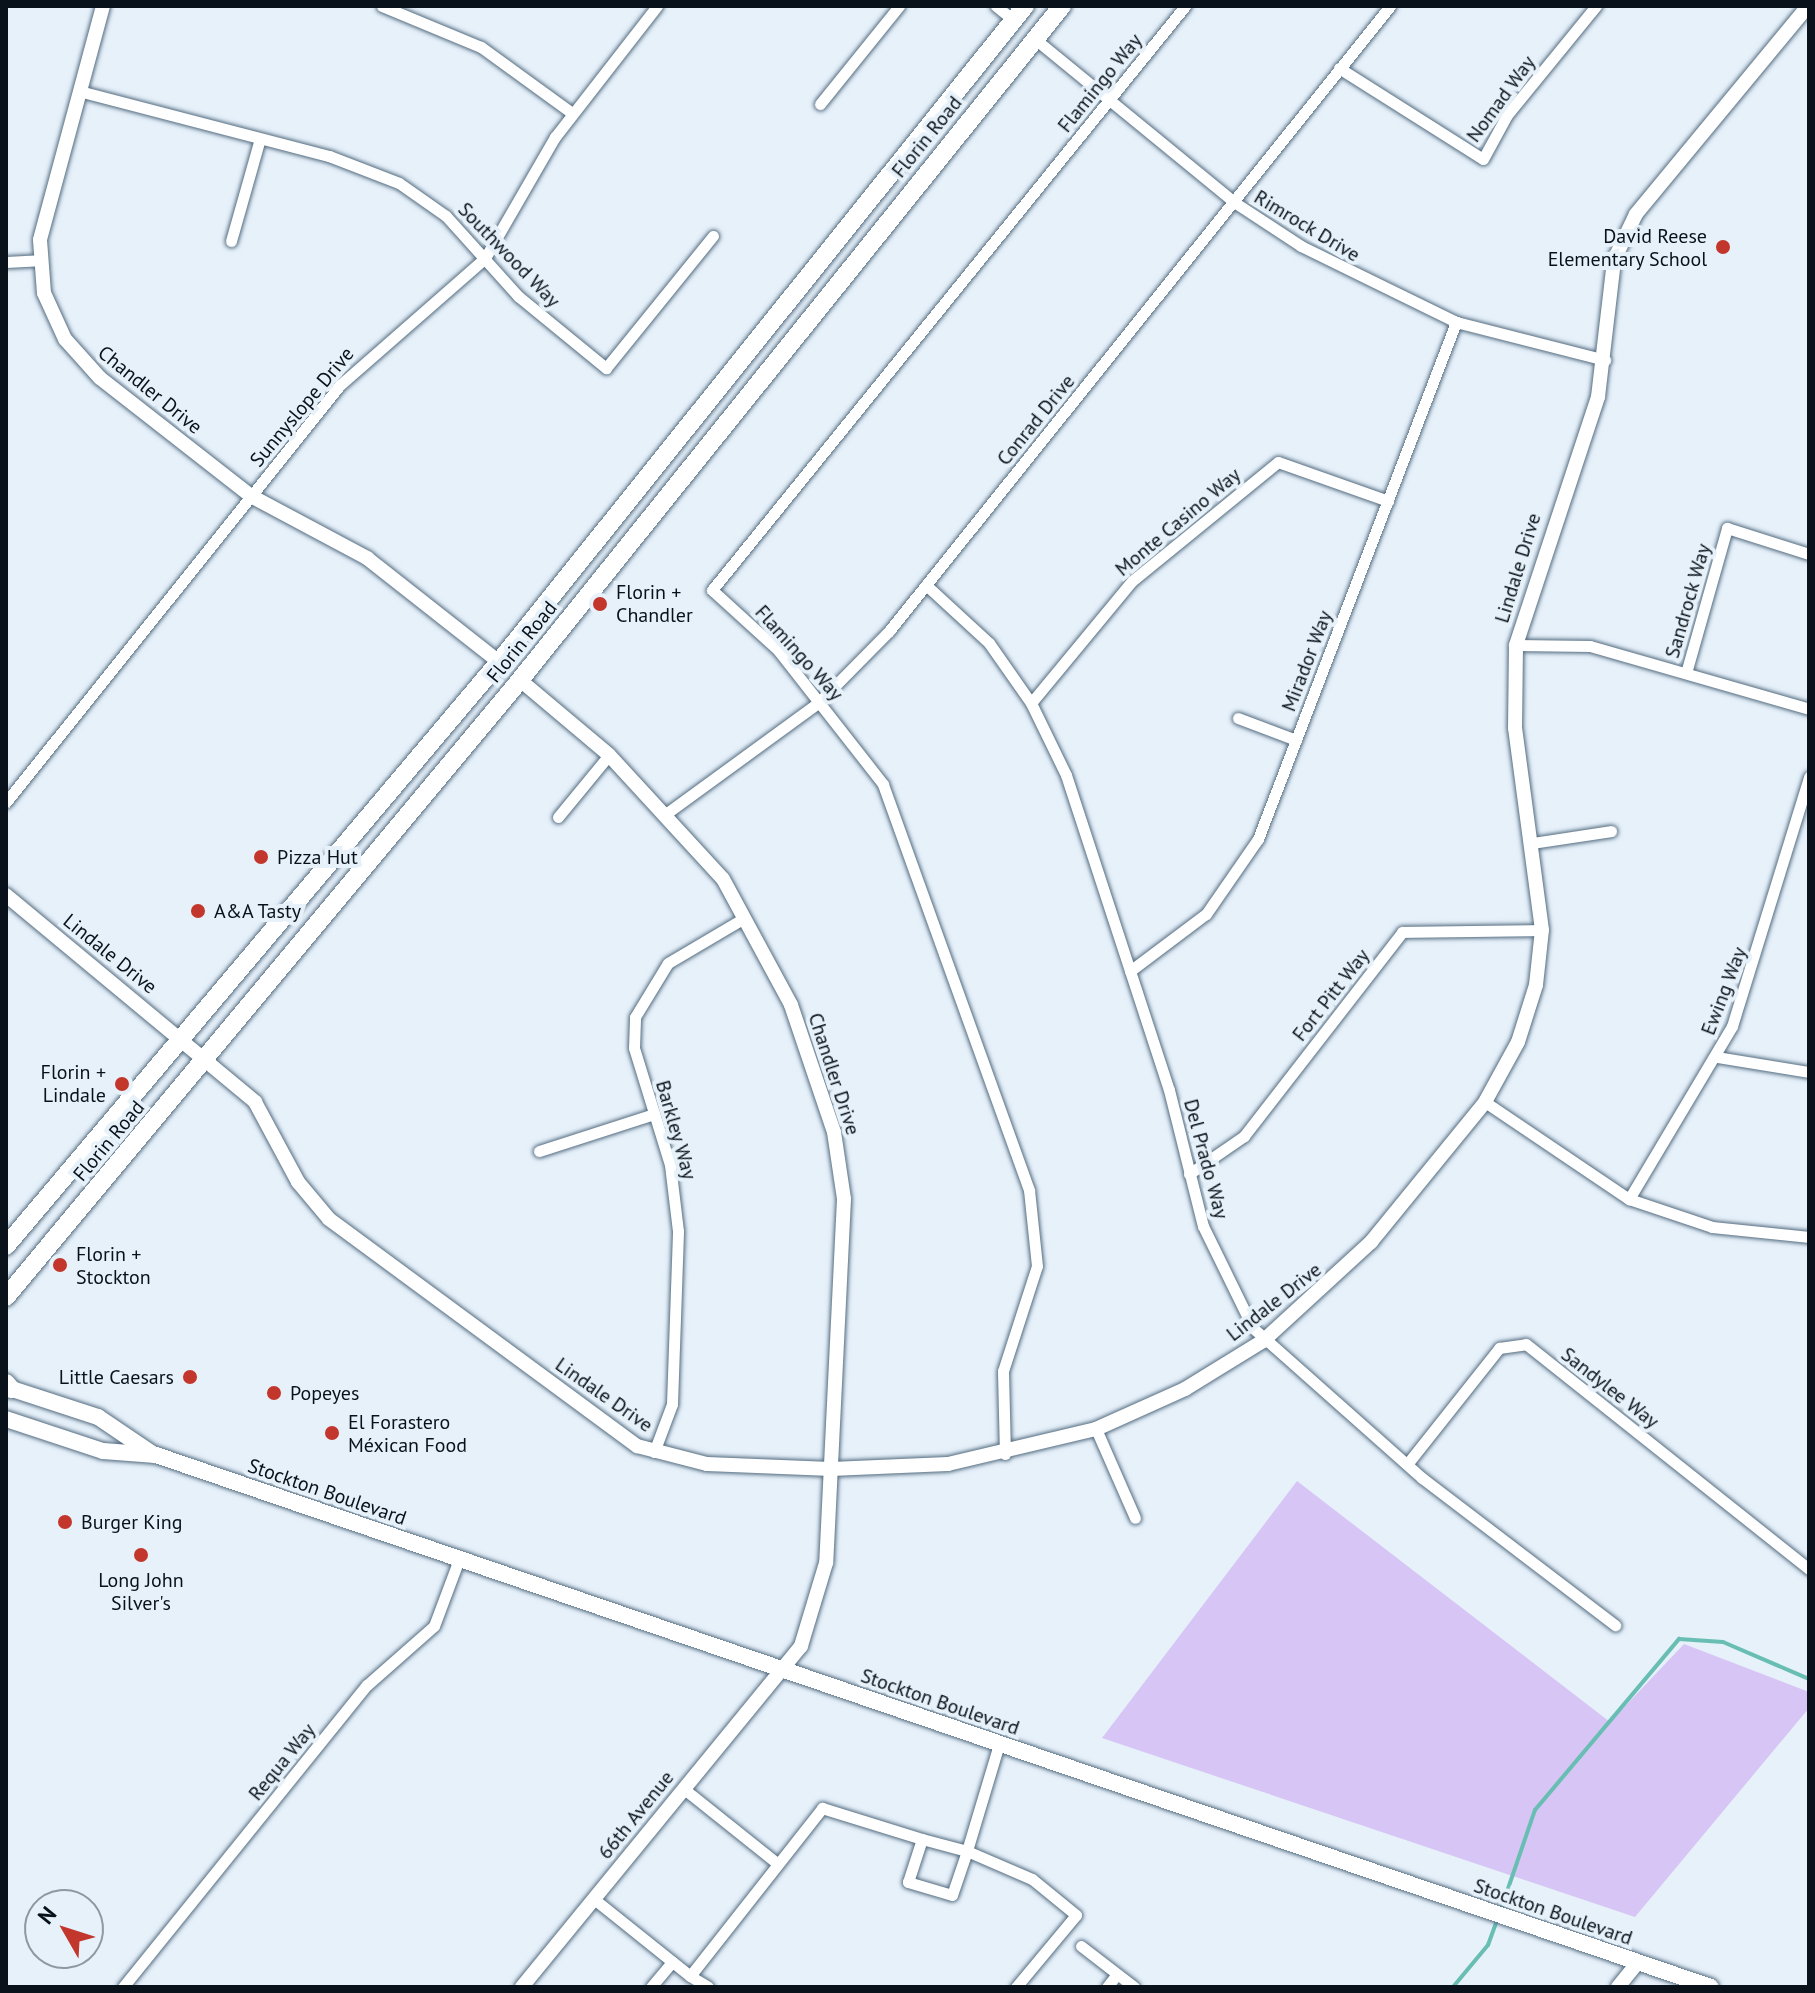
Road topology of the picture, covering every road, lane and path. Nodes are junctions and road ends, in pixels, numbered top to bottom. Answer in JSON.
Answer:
{"nodes":[{"id":1,"x":103,"y":6,"type":"edge"},
{"id":2,"x":382,"y":6,"type":"edge"},
{"id":3,"x":657,"y":6,"type":"edge"},
{"id":4,"x":899,"y":6,"type":"edge"},
{"id":5,"x":996,"y":6,"type":"edge"},
{"id":6,"x":1036,"y":6,"type":"edge"},
{"id":7,"x":1062,"y":6,"type":"edge"},
{"id":8,"x":1185,"y":6,"type":"edge"},
{"id":9,"x":1390,"y":6,"type":"edge"},
{"id":10,"x":1596,"y":6,"type":"edge"},
{"id":11,"x":1808,"y":6,"type":"edge"},
{"id":12,"x":1019,"y":13,"type":"edge"},
{"id":13,"x":1035,"y":39,"type":"junction"},
{"id":14,"x":1339,"y":68,"type":"junction"},
{"id":15,"x":1009,"y":71,"type":"junction"},
{"id":16,"x":79,"y":91,"type":"junction"},
{"id":17,"x":1110,"y":98,"type":"junction"},
{"id":18,"x":820,"y":104,"type":"dead end"},
{"id":19,"x":572,"y":113,"type":"junction"},
{"id":20,"x":259,"y":142,"type":"junction"},
{"id":21,"x":1234,"y":202,"type":"junction"},
{"id":22,"x":713,"y":236,"type":"dead end"},
{"id":23,"x":231,"y":241,"type":"dead end"},
{"id":24,"x":485,"y":258,"type":"junction"},
{"id":25,"x":39,"y":260,"type":"junction"},
{"id":26,"x":6,"y":262,"type":"edge"},
{"id":27,"x":1456,"y":322,"type":"junction"},
{"id":28,"x":1605,"y":360,"type":"junction"},
{"id":29,"x":251,"y":496,"type":"junction"},
{"id":30,"x":1388,"y":501,"type":"junction"},
{"id":31,"x":1809,"y":554,"type":"edge"},
{"id":32,"x":926,"y":585,"type":"junction"},
{"id":33,"x":522,"y":633,"type":"junction"},
{"id":34,"x":1516,"y":645,"type":"junction"},
{"id":35,"x":499,"y":662,"type":"junction"},
{"id":36,"x":1686,"y":673,"type":"junction"},
{"id":37,"x":520,"y":680,"type":"junction"},
{"id":38,"x":819,"y":702,"type":"junction"},
{"id":39,"x":1031,"y":703,"type":"junction"},
{"id":40,"x":495,"y":708,"type":"junction"},
{"id":41,"x":1809,"y":709,"type":"edge"},
{"id":42,"x":1238,"y":718,"type":"dead end"},
{"id":43,"x":1296,"y":740,"type":"junction"},
{"id":44,"x":609,"y":755,"type":"junction"},
{"id":45,"x":1809,"y":777,"type":"edge"},
{"id":46,"x":6,"y":802,"type":"edge"},
{"id":47,"x":667,"y":813,"type":"junction"},
{"id":48,"x":558,"y":817,"type":"dead end"},
{"id":49,"x":1611,"y":831,"type":"dead end"},
{"id":50,"x":1532,"y":843,"type":"junction"},
{"id":51,"x":6,"y":895,"type":"edge"},
{"id":52,"x":744,"y":918,"type":"junction"},
{"id":53,"x":1542,"y":930,"type":"junction"},
{"id":54,"x":1130,"y":971,"type":"junction"},
{"id":55,"x":183,"y":1039,"type":"junction"},
{"id":56,"x":1717,"y":1057,"type":"junction"},
{"id":57,"x":207,"y":1059,"type":"junction"},
{"id":58,"x":1809,"y":1072,"type":"edge"},
{"id":59,"x":1485,"y":1102,"type":"junction"},
{"id":60,"x":654,"y":1114,"type":"junction"},
{"id":61,"x":539,"y":1151,"type":"dead end"},
{"id":62,"x":1189,"y":1174,"type":"junction"},
{"id":63,"x":1629,"y":1199,"type":"junction"},
{"id":64,"x":1809,"y":1237,"type":"edge"},
{"id":65,"x":6,"y":1246,"type":"edge"},
{"id":66,"x":6,"y":1297,"type":"edge"},
{"id":67,"x":1263,"y":1341,"type":"junction"},
{"id":68,"x":8,"y":1386,"type":"edge"},
{"id":69,"x":6,"y":1419,"type":"edge"},
{"id":70,"x":1096,"y":1429,"type":"junction"},
{"id":71,"x":654,"y":1452,"type":"junction"},
{"id":72,"x":1005,"y":1454,"type":"junction"},
{"id":73,"x":156,"y":1455,"type":"junction"},
{"id":74,"x":1408,"y":1463,"type":"junction"},
{"id":75,"x":831,"y":1469,"type":"junction"},
{"id":76,"x":1135,"y":1518,"type":"dead end"},
{"id":77,"x":459,"y":1559,"type":"junction"},
{"id":78,"x":1809,"y":1569,"type":"edge"},
{"id":79,"x":1615,"y":1625,"type":"dead end"},
{"id":80,"x":782,"y":1669,"type":"junction"},
{"id":81,"x":999,"y":1744,"type":"junction"},
{"id":82,"x":684,"y":1789,"type":"junction"},
{"id":83,"x":922,"y":1839,"type":"junction"},
{"id":84,"x":967,"y":1851,"type":"junction"},
{"id":85,"x":778,"y":1864,"type":"junction"},
{"id":86,"x":594,"y":1899,"type":"junction"},
{"id":87,"x":1081,"y":1946,"type":"dead end"},
{"id":88,"x":672,"y":1962,"type":"junction"},
{"id":89,"x":1638,"y":1962,"type":"junction"},
{"id":90,"x":1117,"y":1974,"type":"junction"},
{"id":91,"x":690,"y":1976,"type":"junction"},
{"id":92,"x":123,"y":1987,"type":"edge"},
{"id":93,"x":522,"y":1987,"type":"edge"},
{"id":94,"x":651,"y":1987,"type":"edge"},
{"id":95,"x":708,"y":1987,"type":"edge"},
{"id":96,"x":1016,"y":1987,"type":"edge"},
{"id":97,"x":1107,"y":1987,"type":"edge"},
{"id":98,"x":1134,"y":1987,"type":"edge"},
{"id":99,"x":1618,"y":1987,"type":"edge"},
{"id":100,"x":1711,"y":1987,"type":"edge"}],
"edges":[{"from":1,"to":16,"type":"street","name":"Chandler Drive"},
{"from":2,"to":19,"type":"street"},
{"from":3,"to":19,"type":"street","name":"Sunnyslope Drive"},
{"from":4,"to":18,"type":"street"},
{"from":5,"to":12,"type":"street"},
{"from":6,"to":13,"type":"main road"},
{"from":7,"to":13,"type":"main road","name":"Florin Road"},
{"from":8,"to":17,"type":"street","name":"Flamingo Way"},
{"from":9,"to":14,"type":"street","name":"Conrad Drive"},
{"from":10,"to":14,"type":"street","name":"Nomad Way"},
{"from":11,"to":28,"type":"street","name":"Lindale Drive"},
{"from":12,"to":15,"type":"main road"},
{"from":12,"to":33,"type":"main road","name":"Florin Road"},
{"from":13,"to":15,"type":"main road","name":"Florin Road"},
{"from":13,"to":17,"type":"street","name":"Rimrock Drive"},
{"from":14,"to":21,"type":"street","name":"Conrad Drive"},
{"from":15,"to":37,"type":"main road","name":"Florin Road"},
{"from":16,"to":20,"type":"street","name":"Southwood Way"},
{"from":16,"to":25,"type":"street","name":"Chandler Drive"},
{"from":17,"to":21,"type":"street","name":"Rimrock Drive"},
{"from":17,"to":38,"type":"street","name":"Flamingo Way"},
{"from":19,"to":24,"type":"street","name":"Sunnyslope Drive"},
{"from":20,"to":23,"type":"street"},
{"from":20,"to":24,"type":"street","name":"Southwood Way"},
{"from":21,"to":27,"type":"street","name":"Rimrock Drive"},
{"from":21,"to":32,"type":"street","name":"Conrad Drive"},
{"from":22,"to":24,"type":"street","name":"Southwood Way"},
{"from":24,"to":29,"type":"street","name":"Sunnyslope Drive"},
{"from":25,"to":26,"type":"street"},
{"from":25,"to":29,"type":"street","name":"Chandler Drive"},
{"from":27,"to":28,"type":"street","name":"Rimrock Drive"},
{"from":27,"to":30,"type":"street","name":"Mirador Way"},
{"from":28,"to":34,"type":"street","name":"Lindale Drive"},
{"from":29,"to":35,"type":"street","name":"Chandler Drive"},
{"from":29,"to":46,"type":"street","name":"Sunnyslope Drive"},
{"from":30,"to":39,"type":"street","name":"Monte Casino Way"},
{"from":30,"to":43,"type":"street","name":"Mirador Way"},
{"from":31,"to":36,"type":"street","name":"Sandrock Way"},
{"from":32,"to":38,"type":"street","name":"Conrad Drive"},
{"from":32,"to":39,"type":"street","name":"Del Prado Way"},
{"from":33,"to":35,"type":"main road","name":"Florin Road"},
{"from":33,"to":37,"type":"main road"},
{"from":34,"to":36,"type":"street"},
{"from":34,"to":50,"type":"street","name":"Lindale Drive"},
{"from":35,"to":40,"type":"main road"},
{"from":35,"to":55,"type":"main road","name":"Florin Road"},
{"from":36,"to":41,"type":"street"},
{"from":37,"to":40,"type":"main road","name":"Florin Road"},
{"from":37,"to":44,"type":"street","name":"Chandler Drive"},
{"from":38,"to":47,"type":"street","name":"Conrad Drive"},
{"from":38,"to":72,"type":"street","name":"Flamingo Way"},
{"from":39,"to":54,"type":"street","name":"Del Prado Way"},
{"from":40,"to":57,"type":"main road","name":"Florin Road"},
{"from":42,"to":43,"type":"street"},
{"from":43,"to":54,"type":"street","name":"Mirador Way"},
{"from":44,"to":47,"type":"street","name":"Chandler Drive"},
{"from":44,"to":48,"type":"street"},
{"from":45,"to":56,"type":"street","name":"Ewing Way"},
{"from":47,"to":52,"type":"street","name":"Chandler Drive"},
{"from":49,"to":50,"type":"street"},
{"from":50,"to":53,"type":"street","name":"Lindale Drive"},
{"from":51,"to":55,"type":"street","name":"Lindale Drive"},
{"from":52,"to":60,"type":"street","name":"Barkley Way"},
{"from":52,"to":75,"type":"street","name":"Chandler Drive"},
{"from":53,"to":59,"type":"street","name":"Lindale Drive"},
{"from":53,"to":62,"type":"street","name":"Fort Pitt Way"},
{"from":54,"to":62,"type":"street","name":"Del Prado Way"},
{"from":55,"to":57,"type":"street","name":"Lindale Drive"},
{"from":55,"to":65,"type":"main road","name":"Florin Road"},
{"from":56,"to":58,"type":"street"},
{"from":56,"to":63,"type":"street","name":"Ewing Way"},
{"from":57,"to":66,"type":"main road","name":"Florin Road"},
{"from":57,"to":71,"type":"street","name":"Lindale Drive"},
{"from":59,"to":63,"type":"street"},
{"from":59,"to":67,"type":"street","name":"Lindale Drive"},
{"from":60,"to":61,"type":"street"},
{"from":60,"to":71,"type":"street","name":"Barkley Way"},
{"from":62,"to":67,"type":"street","name":"Del Prado Way"},
{"from":63,"to":64,"type":"street"},
{"from":67,"to":70,"type":"street","name":"Lindale Drive"},
{"from":67,"to":74,"type":"street","name":"Del Prado Way"},
{"from":68,"to":73,"type":"main road","name":"Stockton Boulevard"},
{"from":69,"to":73,"type":"main road","name":"Stockton Boulevard"},
{"from":70,"to":72,"type":"street","name":"Lindale Drive"},
{"from":70,"to":76,"type":"street"},
{"from":71,"to":75,"type":"street","name":"Lindale Drive"},
{"from":72,"to":75,"type":"street","name":"Lindale Drive"},
{"from":73,"to":77,"type":"main road","name":"Stockton Boulevard"},
{"from":74,"to":78,"type":"street","name":"Sandylee Way"},
{"from":74,"to":79,"type":"street","name":"Del Prado Way"},
{"from":75,"to":80,"type":"street","name":"Chandler Drive"},
{"from":77,"to":80,"type":"main road","name":"Stockton Boulevard"},
{"from":77,"to":92,"type":"street","name":"Requa Way"},
{"from":80,"to":81,"type":"main road","name":"Stockton Boulevard"},
{"from":80,"to":82,"type":"street","name":"66th Avenue"},
{"from":81,"to":84,"type":"street"},
{"from":81,"to":89,"type":"main road","name":"Stockton Boulevard"},
{"from":82,"to":85,"type":"street"},
{"from":82,"to":86,"type":"street","name":"66th Avenue"},
{"from":83,"to":84,"type":"street"},
{"from":83,"to":84,"type":"street"},
{"from":83,"to":85,"type":"street"},
{"from":84,"to":96,"type":"street"},
{"from":85,"to":91,"type":"street"},
{"from":86,"to":88,"type":"street"},
{"from":86,"to":93,"type":"street","name":"66th Avenue"},
{"from":87,"to":90,"type":"street"},
{"from":88,"to":91,"type":"street"},
{"from":88,"to":94,"type":"street"},
{"from":89,"to":99,"type":"street"},
{"from":89,"to":100,"type":"main road","name":"Stockton Boulevard"},
{"from":90,"to":97,"type":"street"},
{"from":90,"to":98,"type":"street"},
{"from":91,"to":95,"type":"street"}]}
